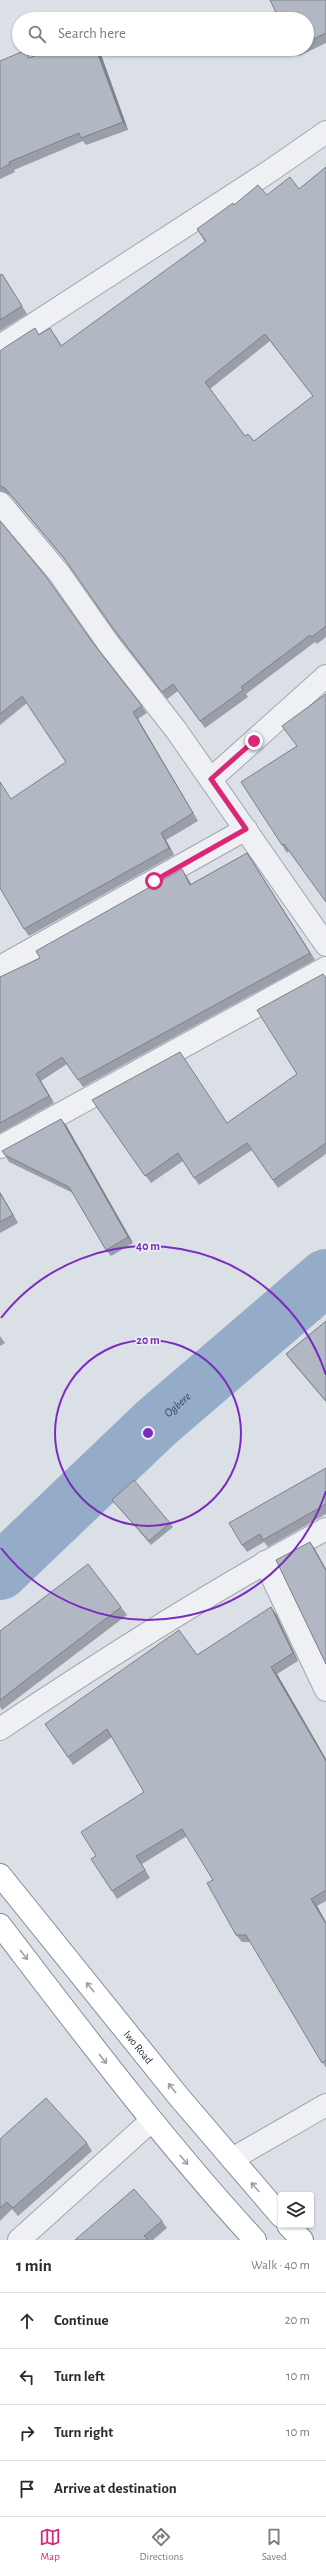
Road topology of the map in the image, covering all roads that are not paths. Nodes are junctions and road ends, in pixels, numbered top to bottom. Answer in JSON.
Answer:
{"nodes":[{"id":1,"x":326,"y":132,"type":"edge"},
{"id":2,"x":0,"y":346,"type":"edge"},
{"id":3,"x":0,"y":503,"type":"edge"},
{"id":4,"x":326,"y":676,"type":"edge"},
{"id":5,"x":211,"y":779,"type":"junction"},
{"id":6,"x":246,"y":829,"type":"junction"},
{"id":7,"x":326,"y":945,"type":"edge"},
{"id":8,"x":0,"y":967,"type":"edge"},
{"id":9,"x":326,"y":968,"type":"edge"},
{"id":10,"x":0,"y":1147,"type":"edge"},
{"id":11,"x":326,"y":1529,"type":"edge"},
{"id":12,"x":265,"y":1562,"type":"junction"},
{"id":13,"x":326,"y":1690,"type":"edge"},
{"id":14,"x":0,"y":1729,"type":"edge"},
{"id":15,"x":0,"y":1875,"type":"edge"},
{"id":16,"x":0,"y":1924,"type":"edge"},
{"id":17,"x":326,"y":2105,"type":"edge"},
{"id":18,"x":150,"y":2121,"type":"junction"},
{"id":19,"x":232,"y":2160,"type":"junction"},
{"id":20,"x":278,"y":2213,"type":"edge"},
{"id":21,"x":291,"y":2228,"type":"edge"},
{"id":22,"x":19,"y":2240,"type":"edge"},
{"id":23,"x":255,"y":2240,"type":"edge"},
{"id":24,"x":302,"y":2240,"type":"edge"}],
"edges":[{"from":1,"to":2,"type":"street"},
{"from":3,"to":5,"type":"street"},
{"from":4,"to":5,"type":"street"},
{"from":5,"to":6,"type":"street"},
{"from":6,"to":7,"type":"street"},
{"from":6,"to":8,"type":"street"},
{"from":9,"to":10,"type":"street"},
{"from":11,"to":12,"type":"street"},
{"from":12,"to":13,"type":"street"},
{"from":12,"to":14,"type":"street"},
{"from":19,"to":15,"type":"highway","name":"Iwo Road","one_way":true},
{"from":16,"to":18,"type":"highway","one_way":true},
{"from":17,"to":19,"type":"street"},
{"from":18,"to":22,"type":"street"},
{"from":18,"to":23,"type":"highway","one_way":true},
{"from":20,"to":19,"type":"highway","name":"Iwo Road","one_way":true},
{"from":21,"to":24,"type":"highway"}]}
